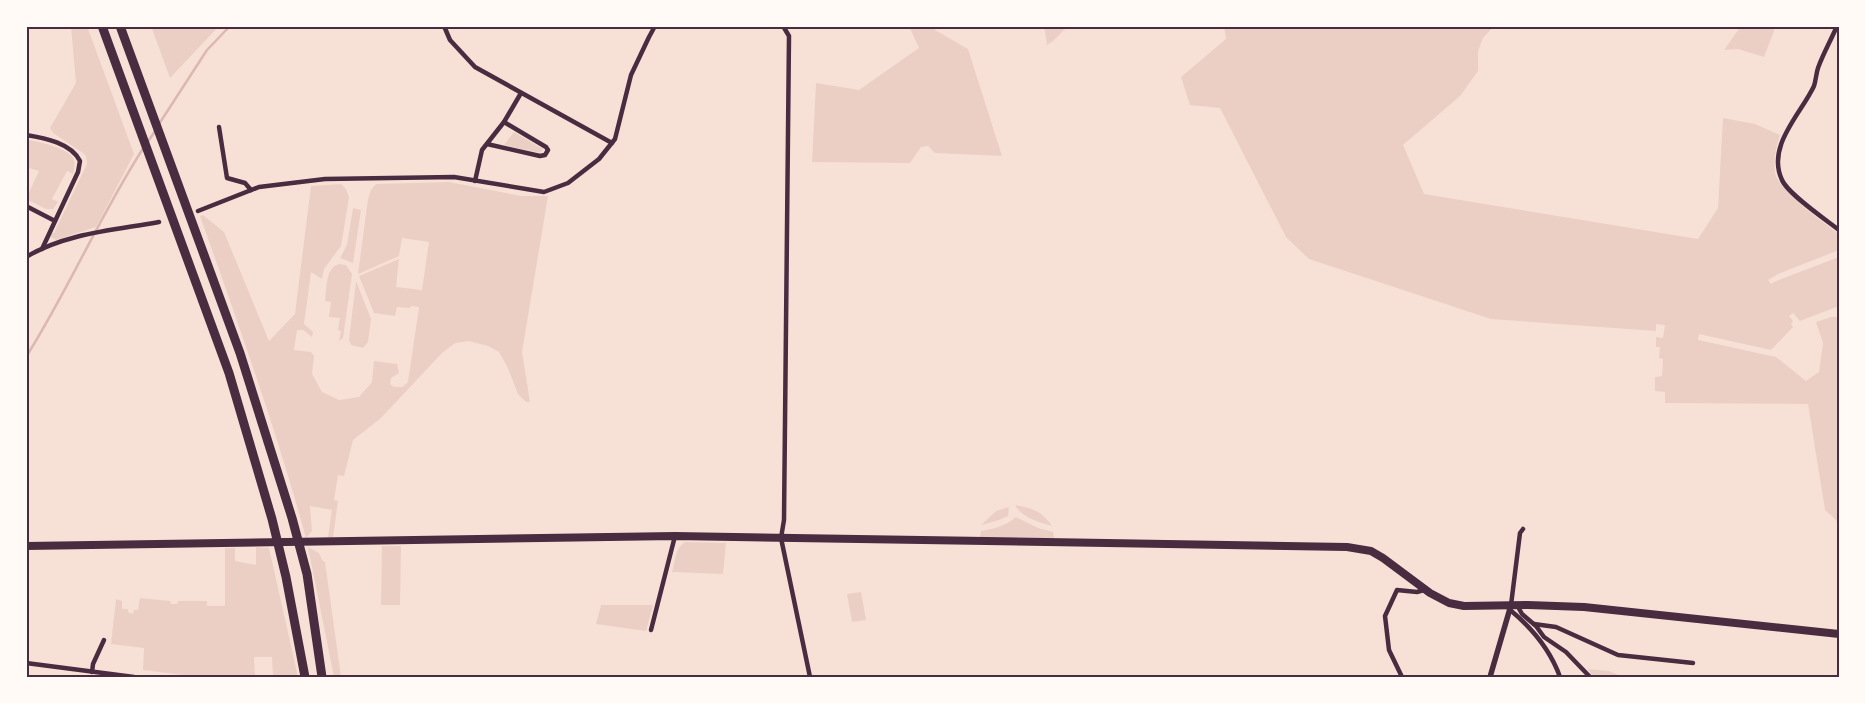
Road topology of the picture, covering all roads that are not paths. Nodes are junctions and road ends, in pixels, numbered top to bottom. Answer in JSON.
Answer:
{"nodes":[{"id":1,"x":102,"y":26,"type":"edge"},
{"id":2,"x":120,"y":26,"type":"edge"},
{"id":3,"x":444,"y":26,"type":"edge"},
{"id":4,"x":655,"y":26,"type":"edge"},
{"id":5,"x":783,"y":26,"type":"edge"},
{"id":6,"x":1837,"y":26,"type":"edge"},
{"id":7,"x":521,"y":93,"type":"junction"},
{"id":8,"x":504,"y":122,"type":"junction"},
{"id":9,"x":219,"y":127,"type":"dead end"},
{"id":10,"x":26,"y":135,"type":"edge"},
{"id":11,"x":612,"y":143,"type":"junction"},
{"id":12,"x":486,"y":144,"type":"junction"},
{"id":13,"x":475,"y":181,"type":"junction"},
{"id":14,"x":251,"y":190,"type":"junction"},
{"id":15,"x":26,"y":206,"type":"edge"},
{"id":16,"x":198,"y":211,"type":"dead end"},
{"id":17,"x":55,"y":221,"type":"junction"},
{"id":18,"x":159,"y":222,"type":"dead end"},
{"id":19,"x":1839,"y":230,"type":"edge"},
{"id":20,"x":42,"y":249,"type":"junction"},
{"id":21,"x":26,"y":257,"type":"edge"},
{"id":22,"x":1523,"y":529,"type":"dead end"},
{"id":23,"x":675,"y":536,"type":"junction"},
{"id":24,"x":781,"y":538,"type":"junction"},
{"id":25,"x":26,"y":546,"type":"edge"},
{"id":26,"x":1424,"y":590,"type":"junction"},
{"id":27,"x":1512,"y":606,"type":"junction"},
{"id":28,"x":1534,"y":624,"type":"junction"},
{"id":29,"x":652,"y":630,"type":"dead end"},
{"id":30,"x":1839,"y":634,"type":"edge"},
{"id":31,"x":104,"y":640,"type":"dead end"},
{"id":32,"x":26,"y":663,"type":"edge"},
{"id":33,"x":1693,"y":664,"type":"dead end"},
{"id":34,"x":92,"y":672,"type":"junction"},
{"id":35,"x":134,"y":677,"type":"edge"},
{"id":36,"x":305,"y":677,"type":"edge"},
{"id":37,"x":322,"y":677,"type":"edge"},
{"id":38,"x":810,"y":677,"type":"edge"},
{"id":39,"x":1402,"y":677,"type":"edge"},
{"id":40,"x":1490,"y":677,"type":"edge"},
{"id":41,"x":1560,"y":677,"type":"edge"},
{"id":42,"x":1590,"y":677,"type":"edge"}],
"edges":[{"from":1,"to":36,"type":"highway"},
{"from":2,"to":37,"type":"highway"},
{"from":3,"to":7,"type":"street"},
{"from":4,"to":11,"type":"street"},
{"from":5,"to":24,"type":"street"},
{"from":6,"to":19,"type":"street"},
{"from":7,"to":8,"type":"street"},
{"from":7,"to":11,"type":"street"},
{"from":8,"to":12,"type":"street"},
{"from":8,"to":12,"type":"street"},
{"from":9,"to":14,"type":"street"},
{"from":10,"to":17,"type":"street"},
{"from":11,"to":13,"type":"street"},
{"from":12,"to":13,"type":"street"},
{"from":13,"to":14,"type":"street"},
{"from":14,"to":16,"type":"street"},
{"from":15,"to":17,"type":"street"},
{"from":17,"to":20,"type":"street"},
{"from":18,"to":20,"type":"street"},
{"from":20,"to":21,"type":"street"},
{"from":22,"to":27,"type":"street"},
{"from":23,"to":24,"type":"main road"},
{"from":23,"to":25,"type":"main road"},
{"from":23,"to":29,"type":"street"},
{"from":24,"to":26,"type":"main road"},
{"from":24,"to":38,"type":"street"},
{"from":26,"to":27,"type":"main road"},
{"from":26,"to":39,"type":"street"},
{"from":27,"to":28,"type":"street"},
{"from":27,"to":30,"type":"main road"},
{"from":27,"to":40,"type":"street"},
{"from":27,"to":41,"type":"street"},
{"from":28,"to":33,"type":"street"},
{"from":28,"to":42,"type":"street"},
{"from":31,"to":34,"type":"street"},
{"from":32,"to":34,"type":"street"},
{"from":34,"to":35,"type":"street"}]}
